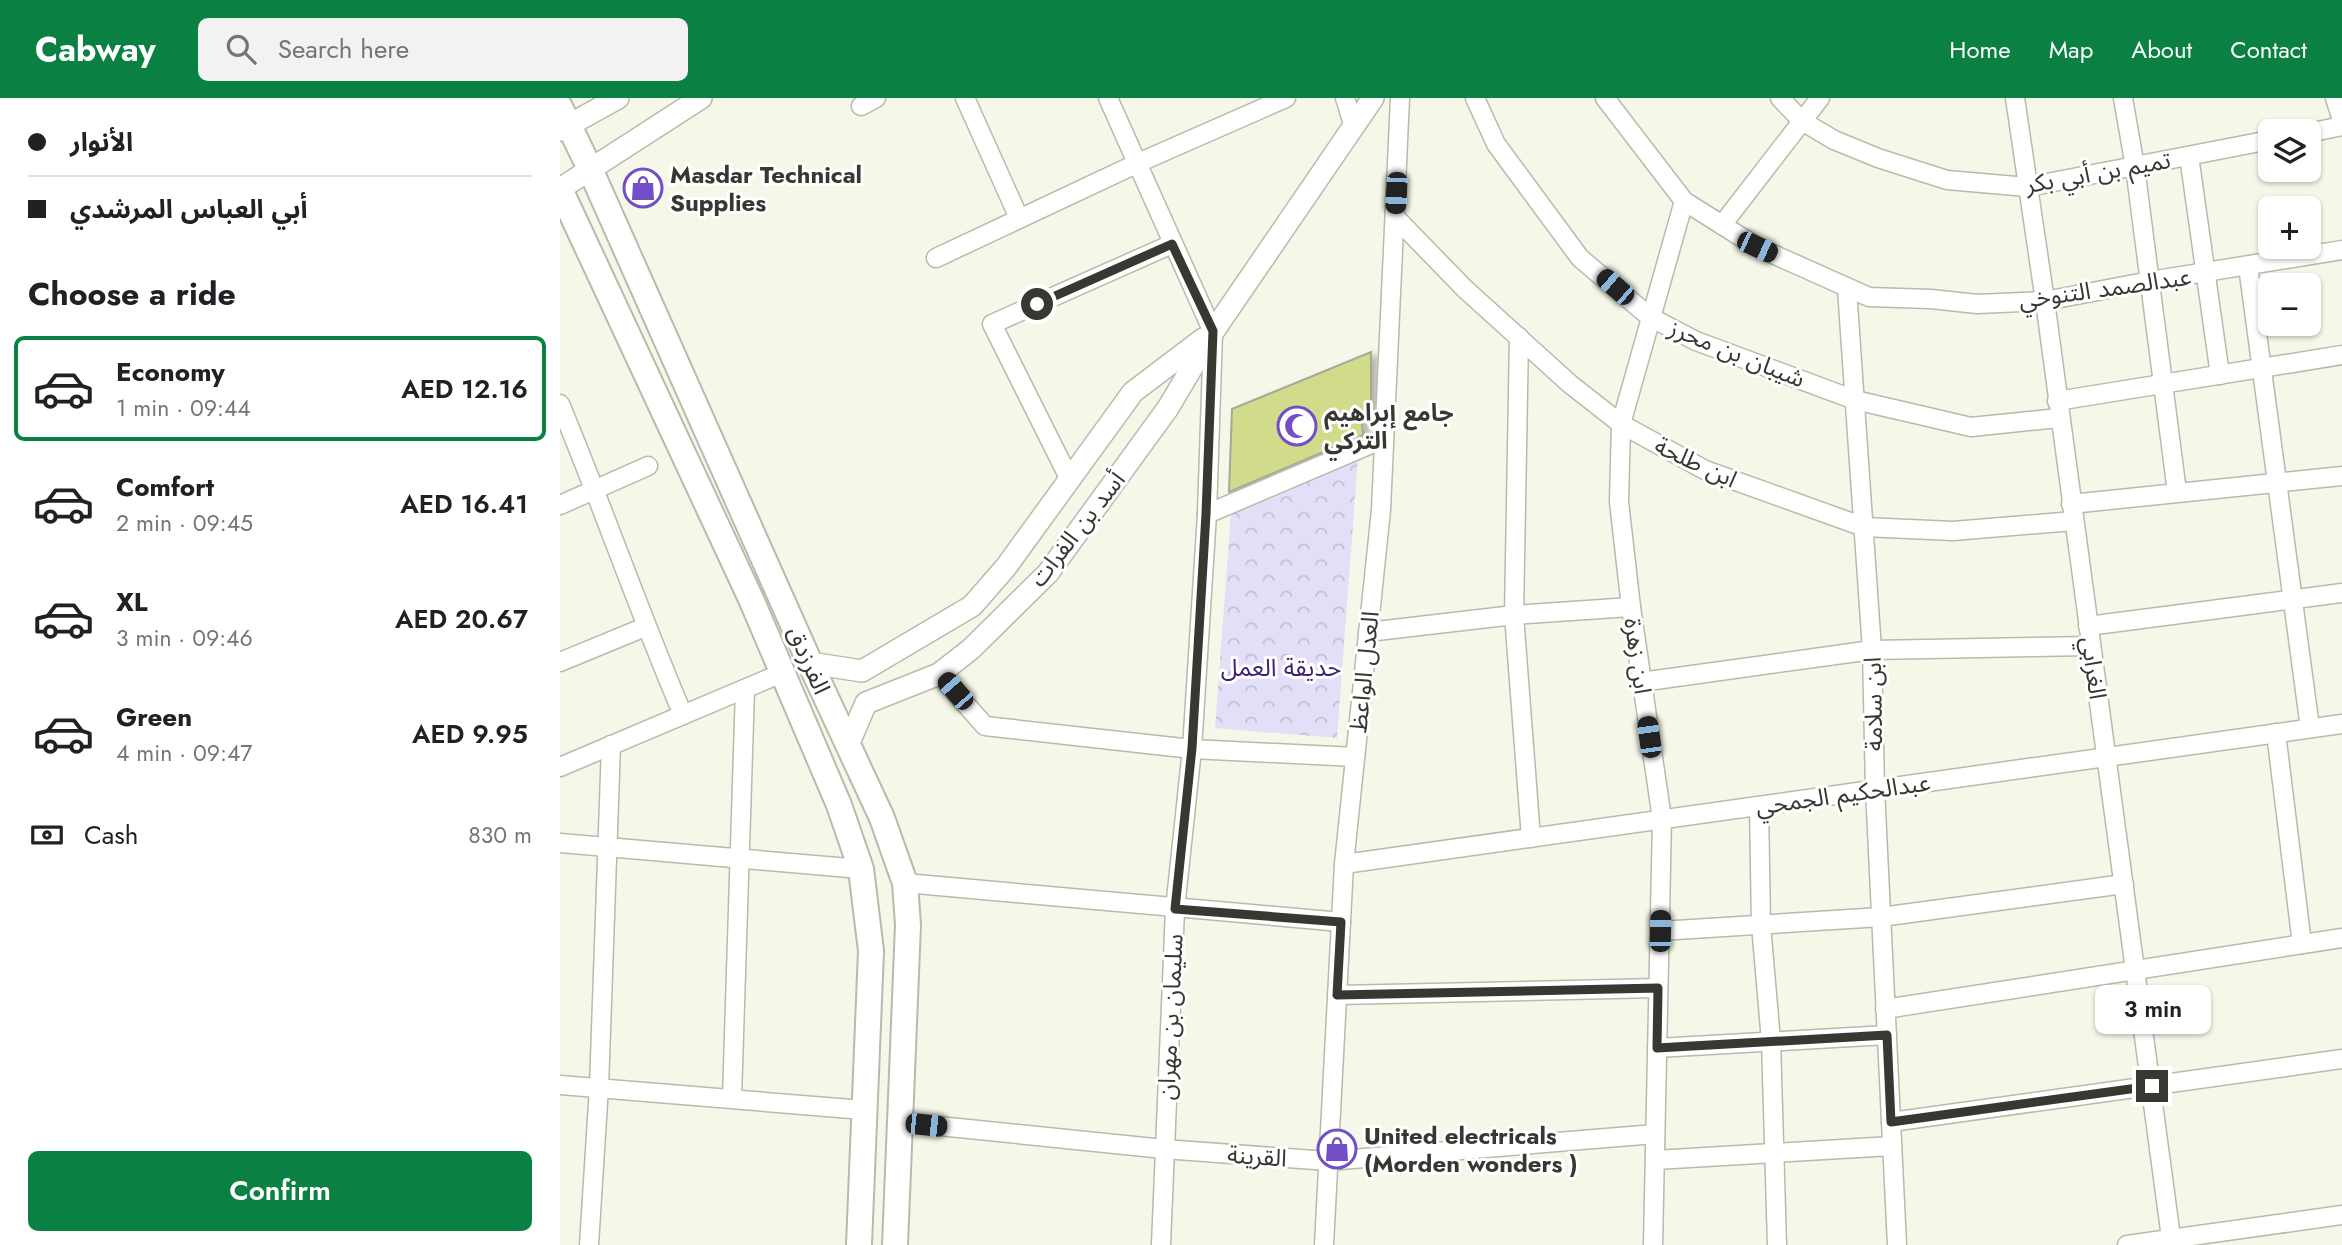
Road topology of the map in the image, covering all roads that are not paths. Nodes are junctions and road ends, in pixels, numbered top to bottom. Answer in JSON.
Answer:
{"nodes":[{"id":1,"x":618,"y":98,"type":"edge"},
{"id":2,"x":701,"y":98,"type":"edge"},
{"id":3,"x":965,"y":98,"type":"edge"},
{"id":4,"x":1108,"y":98,"type":"edge"},
{"id":5,"x":1286,"y":98,"type":"edge"},
{"id":6,"x":1345,"y":98,"type":"edge"},
{"id":7,"x":1373,"y":98,"type":"edge"},
{"id":8,"x":1400,"y":98,"type":"edge"},
{"id":9,"x":1475,"y":98,"type":"edge"},
{"id":10,"x":1605,"y":98,"type":"edge"},
{"id":11,"x":1780,"y":98,"type":"edge"},
{"id":12,"x":1820,"y":98,"type":"edge"},
{"id":13,"x":2015,"y":98,"type":"edge"},
{"id":14,"x":2123,"y":98,"type":"edge"},
{"id":15,"x":2335,"y":98,"type":"edge"},
{"id":16,"x":2342,"y":120,"type":"edge"},
{"id":17,"x":563,"y":121,"type":"edge"},
{"id":18,"x":1802,"y":121,"type":"junction"},
{"id":19,"x":1354,"y":127,"type":"junction"},
{"id":20,"x":2342,"y":127,"type":"edge"},
{"id":21,"x":2321,"y":131,"type":"edge"},
{"id":22,"x":2258,"y":143,"type":"edge"},
{"id":23,"x":2189,"y":156,"type":"junction"},
{"id":24,"x":1138,"y":163,"type":"junction"},
{"id":25,"x":2135,"y":167,"type":"junction"},
{"id":26,"x":591,"y":171,"type":"junction"},
{"id":27,"x":2027,"y":187,"type":"junction"},
{"id":28,"x":560,"y":189,"type":"edge"},
{"id":29,"x":1684,"y":201,"type":"junction"},
{"id":30,"x":1395,"y":217,"type":"junction"},
{"id":31,"x":1019,"y":218,"type":"junction"},
{"id":32,"x":1722,"y":225,"type":"junction"},
{"id":33,"x":1172,"y":244,"type":"junction"},
{"id":34,"x":2342,"y":250,"type":"edge"},
{"id":35,"x":936,"y":258,"type":"dead end"},
{"id":36,"x":2248,"y":266,"type":"junction"},
{"id":37,"x":2206,"y":273,"type":"junction"},
{"id":38,"x":2150,"y":281,"type":"junction"},
{"id":39,"x":1847,"y":289,"type":"junction"},
{"id":40,"x":2045,"y":301,"type":"junction"},
{"id":41,"x":1650,"y":317,"type":"junction"},
{"id":42,"x":1213,"y":331,"type":"junction"},
{"id":43,"x":1519,"y":337,"type":"junction"},
{"id":44,"x":2342,"y":355,"type":"edge"},
{"id":45,"x":2262,"y":368,"type":"junction"},
{"id":46,"x":2220,"y":375,"type":"junction"},
{"id":47,"x":2162,"y":384,"type":"junction"},
{"id":48,"x":1855,"y":400,"type":"junction"},
{"id":49,"x":560,"y":404,"type":"edge"},
{"id":50,"x":2058,"y":410,"type":"junction"},
{"id":51,"x":1621,"y":424,"type":"junction"},
{"id":52,"x":1383,"y":439,"type":"junction"},
{"id":53,"x":648,"y":466,"type":"dead end"},
{"id":54,"x":2342,"y":476,"type":"edge"},
{"id":55,"x":1070,"y":480,"type":"junction"},
{"id":56,"x":2278,"y":482,"type":"junction"},
{"id":57,"x":596,"y":490,"type":"junction"},
{"id":58,"x":2177,"y":492,"type":"junction"},
{"id":59,"x":560,"y":505,"type":"edge"},
{"id":60,"x":2073,"y":512,"type":"junction"},
{"id":61,"x":1206,"y":514,"type":"junction"},
{"id":62,"x":1864,"y":527,"type":"junction"},
{"id":63,"x":2342,"y":593,"type":"edge"},
{"id":64,"x":2293,"y":600,"type":"junction"},
{"id":65,"x":1631,"y":607,"type":"junction"},
{"id":66,"x":1514,"y":615,"type":"junction"},
{"id":67,"x":2088,"y":626,"type":"junction"},
{"id":68,"x":645,"y":627,"type":"junction"},
{"id":69,"x":1368,"y":632,"type":"junction"},
{"id":70,"x":2091,"y":646,"type":"junction"},
{"id":71,"x":1871,"y":650,"type":"junction"},
{"id":72,"x":560,"y":662,"type":"edge"},
{"id":73,"x":810,"y":663,"type":"junction"},
{"id":74,"x":782,"y":673,"type":"junction"},
{"id":75,"x":939,"y":674,"type":"junction"},
{"id":76,"x":1641,"y":682,"type":"junction"},
{"id":77,"x":745,"y":689,"type":"junction"},
{"id":78,"x":683,"y":715,"type":"junction"},
{"id":79,"x":2342,"y":724,"type":"edge"},
{"id":80,"x":2310,"y":728,"type":"junction"},
{"id":81,"x":2276,"y":733,"type":"junction"},
{"id":82,"x":611,"y":745,"type":"junction"},
{"id":83,"x":848,"y":745,"type":"junction"},
{"id":84,"x":1192,"y":748,"type":"junction"},
{"id":85,"x":1355,"y":757,"type":"junction"},
{"id":86,"x":2107,"y":757,"type":"junction"},
{"id":87,"x":560,"y":766,"type":"edge"},
{"id":88,"x":1875,"y":789,"type":"junction"},
{"id":89,"x":1759,"y":806,"type":"junction"},
{"id":90,"x":1662,"y":819,"type":"junction"},
{"id":91,"x":1531,"y":838,"type":"junction"},
{"id":92,"x":560,"y":843,"type":"edge"},
{"id":93,"x":606,"y":847,"type":"junction"},
{"id":94,"x":739,"y":859,"type":"junction"},
{"id":95,"x":1344,"y":864,"type":"junction"},
{"id":96,"x":861,"y":869,"type":"junction"},
{"id":97,"x":905,"y":883,"type":"junction"},
{"id":98,"x":2124,"y":884,"type":"junction"},
{"id":99,"x":1175,"y":909,"type":"junction"},
{"id":100,"x":1881,"y":917,"type":"junction"},
{"id":101,"x":1341,"y":922,"type":"junction"},
{"id":102,"x":1762,"y":925,"type":"junction"},
{"id":103,"x":1660,"y":931,"type":"junction"},
{"id":104,"x":2342,"y":938,"type":"edge"},
{"id":105,"x":2302,"y":944,"type":"junction"},
{"id":106,"x":2136,"y":970,"type":"junction"},
{"id":107,"x":1658,"y":988,"type":"junction"},
{"id":108,"x":1337,"y":995,"type":"junction"},
{"id":109,"x":1885,"y":1009,"type":"junction"},
{"id":110,"x":1887,"y":1035,"type":"junction"},
{"id":111,"x":1771,"y":1041,"type":"junction"},
{"id":112,"x":1657,"y":1048,"type":"junction"},
{"id":113,"x":2342,"y":1059,"type":"edge"},
{"id":114,"x":560,"y":1085,"type":"edge"},
{"id":115,"x":2152,"y":1086,"type":"junction"},
{"id":116,"x":599,"y":1087,"type":"junction"},
{"id":117,"x":732,"y":1098,"type":"junction"},
{"id":118,"x":863,"y":1110,"type":"junction"},
{"id":119,"x":900,"y":1122,"type":"junction"},
{"id":120,"x":1891,"y":1122,"type":"junction"},
{"id":121,"x":1655,"y":1134,"type":"junction"},
{"id":122,"x":1892,"y":1146,"type":"junction"},
{"id":123,"x":1164,"y":1149,"type":"junction"},
{"id":124,"x":1775,"y":1153,"type":"junction"},
{"id":125,"x":1655,"y":1160,"type":"junction"},
{"id":126,"x":1328,"y":1161,"type":"junction"},
{"id":127,"x":2342,"y":1215,"type":"edge"},
{"id":128,"x":2174,"y":1243,"type":"edge"},
{"id":129,"x":589,"y":1245,"type":"edge"},
{"id":130,"x":859,"y":1245,"type":"edge"},
{"id":131,"x":895,"y":1245,"type":"edge"},
{"id":132,"x":1161,"y":1245,"type":"edge"},
{"id":133,"x":1324,"y":1245,"type":"edge"},
{"id":134,"x":1653,"y":1245,"type":"edge"},
{"id":135,"x":1777,"y":1245,"type":"edge"},
{"id":136,"x":1897,"y":1245,"type":"edge"},
{"id":137,"x":2127,"y":1245,"type":"edge"}],
"edges":[{"from":1,"to":17,"type":"street"},
{"from":2,"to":26,"type":"street"},
{"from":3,"to":31,"type":"street"},
{"from":4,"to":24,"type":"street","name":"سليمان بن مهران"},
{"from":5,"to":24,"type":"street"},
{"from":6,"to":19,"type":"street"},
{"from":7,"to":19,"type":"street","name":"أسد بن الفرات"},
{"from":8,"to":30,"type":"street","name":"العدل الواعظ"},
{"from":9,"to":41,"type":"street","name":"شيبان بن محرز"},
{"from":10,"to":29,"type":"street","name":"عبدالصمد التنوخي"},
{"from":11,"to":18,"type":"street","name":"تميم بن أبي بكر"},
{"from":12,"to":18,"type":"street"},
{"from":13,"to":27,"type":"street","name":"الغرابي"},
{"from":14,"to":25,"type":"street"},
{"from":15,"to":16,"type":"street"},
{"from":17,"to":26,"type":"main road","name":"الفرزدق"},
{"from":18,"to":27,"type":"street","name":"تميم بن أبي بكر"},
{"from":18,"to":32,"type":"street"},
{"from":19,"to":42,"type":"street","name":"أسد بن الفرات"},
{"from":20,"to":21,"type":"street"},
{"from":22,"to":23,"type":"street","name":"تميم بن أبي بكر"},
{"from":23,"to":25,"type":"street","name":"تميم بن أبي بكر"},
{"from":23,"to":37,"type":"street"},
{"from":24,"to":31,"type":"street"},
{"from":24,"to":33,"type":"street","name":"سليمان بن مهران"},
{"from":25,"to":27,"type":"street","name":"تميم بن أبي بكر"},
{"from":25,"to":38,"type":"street"},
{"from":26,"to":28,"type":"street"},
{"from":26,"to":73,"type":"main road","name":"الفرزدق"},
{"from":27,"to":40,"type":"street","name":"الغرابي"},
{"from":28,"to":74,"type":"main road","name":"الفرزدق"},
{"from":29,"to":32,"type":"street","name":"عبدالصمد التنوخي"},
{"from":29,"to":41,"type":"street","name":"ابن زهرة"},
{"from":30,"to":43,"type":"street","name":"ابن طلحة"},
{"from":30,"to":52,"type":"street","name":"العدل الواعظ"},
{"from":31,"to":35,"type":"street"},
{"from":32,"to":39,"type":"street","name":"عبدالصمد التنوخي"},
{"from":33,"to":42,"type":"street","name":"سليمان بن مهران"},
{"from":33,"to":55,"type":"street"},
{"from":34,"to":36,"type":"street","name":"عبدالصمد التنوخي"},
{"from":36,"to":37,"type":"street","name":"عبدالصمد التنوخي"},
{"from":36,"to":45,"type":"street"},
{"from":37,"to":38,"type":"street","name":"عبدالصمد التنوخي"},
{"from":37,"to":46,"type":"street"},
{"from":38,"to":40,"type":"street","name":"عبدالصمد التنوخي"},
{"from":38,"to":47,"type":"street"},
{"from":39,"to":40,"type":"street","name":"عبدالصمد التنوخي"},
{"from":39,"to":48,"type":"street","name":"ابن سلامة"},
{"from":40,"to":50,"type":"street","name":"الغرابي"},
{"from":41,"to":48,"type":"street","name":"شيبان بن محرز"},
{"from":41,"to":51,"type":"street","name":"ابن زهرة"},
{"from":42,"to":55,"type":"street","name":"أسد بن الفرات"},
{"from":42,"to":61,"type":"street","name":"سليمان بن مهران"},
{"from":42,"to":75,"type":"street","name":"أسد بن الفرات"},
{"from":43,"to":51,"type":"street","name":"ابن طلحة"},
{"from":43,"to":66,"type":"street"},
{"from":44,"to":45,"type":"street","name":"شيبان بن محرز"},
{"from":45,"to":46,"type":"street","name":"شيبان بن محرز"},
{"from":45,"to":56,"type":"street"},
{"from":46,"to":47,"type":"street","name":"شيبان بن محرز"},
{"from":47,"to":50,"type":"street","name":"شيبان بن محرز"},
{"from":47,"to":58,"type":"street"},
{"from":48,"to":50,"type":"street","name":"شيبان بن محرز"},
{"from":48,"to":62,"type":"street","name":"ابن سلامة"},
{"from":49,"to":57,"type":"street"},
{"from":50,"to":60,"type":"street","name":"الغرابي"},
{"from":51,"to":62,"type":"street","name":"ابن طلحة"},
{"from":51,"to":65,"type":"street","name":"ابن زهرة"},
{"from":52,"to":61,"type":"street"},
{"from":52,"to":69,"type":"street","name":"العدل الواعظ"},
{"from":53,"to":57,"type":"street"},
{"from":54,"to":56,"type":"street","name":"ابن طلحة"},
{"from":55,"to":73,"type":"street","name":"أسد بن الفرات"},
{"from":56,"to":58,"type":"street","name":"ابن طلحة"},
{"from":56,"to":64,"type":"street"},
{"from":57,"to":59,"type":"street"},
{"from":57,"to":68,"type":"street"},
{"from":58,"to":60,"type":"street","name":"ابن طلحة"},
{"from":60,"to":62,"type":"street","name":"ابن طلحة"},
{"from":60,"to":67,"type":"street","name":"الغرابي"},
{"from":61,"to":84,"type":"street","name":"سليمان بن مهران"},
{"from":62,"to":71,"type":"street","name":"ابن سلامة"},
{"from":63,"to":64,"type":"street"},
{"from":64,"to":67,"type":"street"},
{"from":64,"to":80,"type":"street"},
{"from":65,"to":66,"type":"street"},
{"from":65,"to":76,"type":"street","name":"ابن زهرة"},
{"from":66,"to":69,"type":"street"},
{"from":66,"to":91,"type":"street"},
{"from":67,"to":70,"type":"street","name":"الغرابي"},
{"from":68,"to":72,"type":"street"},
{"from":68,"to":78,"type":"street"},
{"from":69,"to":85,"type":"street","name":"العدل الواعظ"},
{"from":70,"to":71,"type":"street"},
{"from":70,"to":86,"type":"street","name":"الغرابي"},
{"from":71,"to":76,"type":"street"},
{"from":71,"to":88,"type":"street","name":"ابن سلامة"},
{"from":73,"to":83,"type":"main road","name":"الفرزدق"},
{"from":74,"to":77,"type":"street"},
{"from":74,"to":96,"type":"main road","name":"الفرزدق"},
{"from":75,"to":83,"type":"street","name":"أسد بن الفرات"},
{"from":75,"to":84,"type":"street"},
{"from":76,"to":90,"type":"street","name":"ابن زهرة"},
{"from":77,"to":78,"type":"street"},
{"from":77,"to":94,"type":"street"},
{"from":78,"to":82,"type":"street"},
{"from":79,"to":80,"type":"street","name":"عبدالحكيم الجمحي"},
{"from":80,"to":81,"type":"street","name":"عبدالحكيم الجمحي"},
{"from":81,"to":86,"type":"street","name":"عبدالحكيم الجمحي"},
{"from":81,"to":105,"type":"street"},
{"from":82,"to":87,"type":"street"},
{"from":82,"to":93,"type":"street"},
{"from":83,"to":97,"type":"main road","name":"الفرزدق"},
{"from":84,"to":85,"type":"street"},
{"from":84,"to":99,"type":"street","name":"سليمان بن مهران"},
{"from":85,"to":95,"type":"street","name":"العدل الواعظ"},
{"from":86,"to":88,"type":"street","name":"عبدالحكيم الجمحي"},
{"from":86,"to":98,"type":"street","name":"الغرابي"},
{"from":88,"to":89,"type":"street","name":"عبدالحكيم الجمحي"},
{"from":88,"to":100,"type":"street","name":"ابن سلامة"},
{"from":89,"to":90,"type":"street","name":"عبدالحكيم الجمحي"},
{"from":89,"to":102,"type":"street"},
{"from":90,"to":91,"type":"street","name":"عبدالحكيم الجمحي"},
{"from":90,"to":103,"type":"street","name":"ابن زهرة"},
{"from":91,"to":95,"type":"street","name":"عبدالحكيم الجمحي"},
{"from":92,"to":93,"type":"street"},
{"from":93,"to":94,"type":"street"},
{"from":93,"to":116,"type":"street"},
{"from":94,"to":96,"type":"street"},
{"from":94,"to":117,"type":"street"},
{"from":95,"to":101,"type":"street","name":"العدل الواعظ"},
{"from":96,"to":118,"type":"main road","name":"الفرزدق"},
{"from":97,"to":99,"type":"street"},
{"from":97,"to":119,"type":"main road","name":"الفرزدق"},
{"from":98,"to":100,"type":"street"},
{"from":98,"to":106,"type":"street","name":"الغرابي"},
{"from":99,"to":101,"type":"street"},
{"from":99,"to":123,"type":"street","name":"سليمان بن مهران"},
{"from":100,"to":102,"type":"street"},
{"from":100,"to":109,"type":"street","name":"ابن سلامة"},
{"from":101,"to":108,"type":"street","name":"العدل الواعظ"},
{"from":102,"to":103,"type":"street"},
{"from":102,"to":111,"type":"street"},
{"from":103,"to":107,"type":"street","name":"ابن زهرة"},
{"from":104,"to":105,"type":"street"},
{"from":105,"to":106,"type":"street"},
{"from":106,"to":109,"type":"street"},
{"from":106,"to":115,"type":"street","name":"الغرابي"},
{"from":107,"to":108,"type":"street"},
{"from":107,"to":112,"type":"street","name":"ابن زهرة"},
{"from":108,"to":126,"type":"street","name":"العدل الواعظ"},
{"from":109,"to":110,"type":"street","name":"ابن سلامة"},
{"from":110,"to":111,"type":"street"},
{"from":110,"to":120,"type":"street","name":"ابن سلامة"},
{"from":111,"to":112,"type":"street"},
{"from":111,"to":124,"type":"street"},
{"from":112,"to":121,"type":"street","name":"ابن زهرة"},
{"from":113,"to":115,"type":"street"},
{"from":114,"to":116,"type":"street"},
{"from":115,"to":120,"type":"street"},
{"from":115,"to":128,"type":"street","name":"الغرابي"},
{"from":116,"to":117,"type":"street"},
{"from":116,"to":129,"type":"street"},
{"from":117,"to":118,"type":"street"},
{"from":118,"to":130,"type":"main road","name":"الفرزدق"},
{"from":119,"to":123,"type":"street","name":"القرينة"},
{"from":119,"to":131,"type":"main road","name":"الفرزدق"},
{"from":120,"to":122,"type":"street","name":"ابن سلامة"},
{"from":121,"to":125,"type":"street","name":"ابن زهرة"},
{"from":121,"to":126,"type":"street","name":"القرينة"},
{"from":122,"to":124,"type":"street"},
{"from":122,"to":136,"type":"street","name":"ابن سلامة"},
{"from":123,"to":126,"type":"street","name":"القرينة"},
{"from":123,"to":132,"type":"street","name":"سليمان بن مهران"},
{"from":124,"to":125,"type":"street"},
{"from":124,"to":135,"type":"street"},
{"from":125,"to":134,"type":"street","name":"ابن زهرة"},
{"from":126,"to":133,"type":"street","name":"العدل الواعظ"},
{"from":127,"to":128,"type":"street"},
{"from":128,"to":137,"type":"street"}]}
